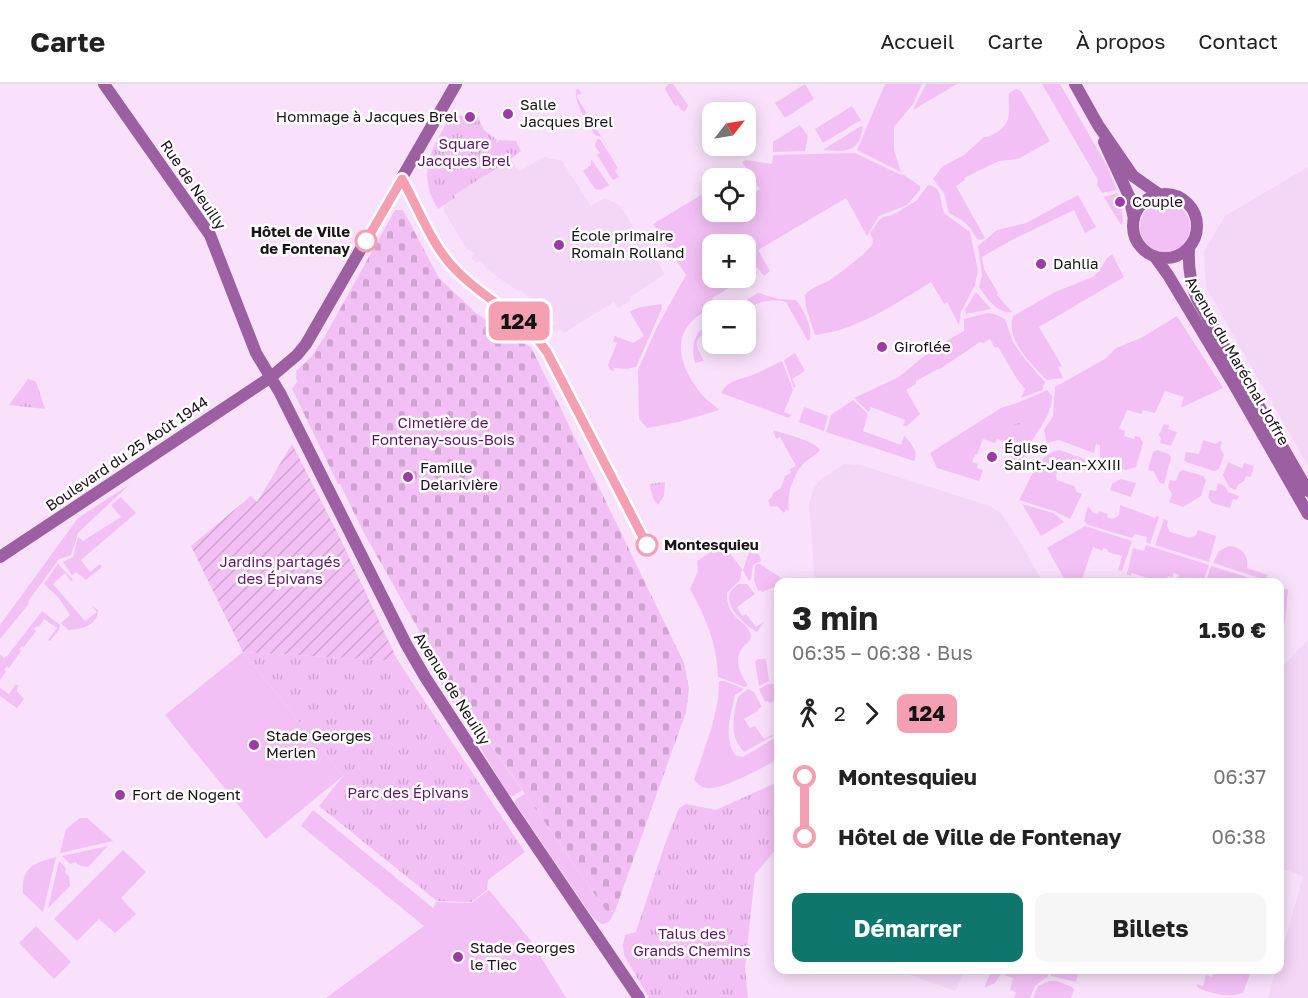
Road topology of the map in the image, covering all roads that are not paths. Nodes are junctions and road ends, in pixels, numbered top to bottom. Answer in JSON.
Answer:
{"nodes":[{"id":1,"x":104,"y":84,"type":"edge"},
{"id":2,"x":456,"y":84,"type":"edge"},
{"id":3,"x":1075,"y":84,"type":"edge"},
{"id":4,"x":1098,"y":125,"type":"junction"},
{"id":5,"x":1160,"y":195,"type":"junction"},
{"id":6,"x":1134,"y":219,"type":"junction"},
{"id":7,"x":1189,"y":249,"type":"junction"},
{"id":8,"x":1155,"y":257,"type":"junction"},
{"id":9,"x":271,"y":377,"type":"junction"},
{"id":10,"x":1308,"y":491,"type":"edge"},
{"id":11,"x":1308,"y":514,"type":"edge"},
{"id":12,"x":0,"y":557,"type":"edge"},
{"id":13,"x":639,"y":998,"type":"edge"}],
"edges":[{"from":1,"to":9,"type":"street","name":"Rue de Neuilly"},
{"from":2,"to":9,"type":"street","name":"Boulevard du 25 Août 1944"},
{"from":3,"to":4,"type":"street"},
{"from":4,"to":5,"type":"street"},
{"from":4,"to":6,"type":"street"},
{"from":5,"to":6,"type":"street"},
{"from":5,"to":7,"type":"street"},
{"from":6,"to":8,"type":"street"},
{"from":7,"to":8,"type":"street"},
{"from":7,"to":10,"type":"street","name":"Avenue du Maréchal Joffre"},
{"from":8,"to":11,"type":"street","name":"Avenue du Maréchal Joffre"},
{"from":9,"to":12,"type":"street","name":"Boulevard du 25 Août 1944"},
{"from":9,"to":13,"type":"street","name":"Avenue de Neuilly"}]}
